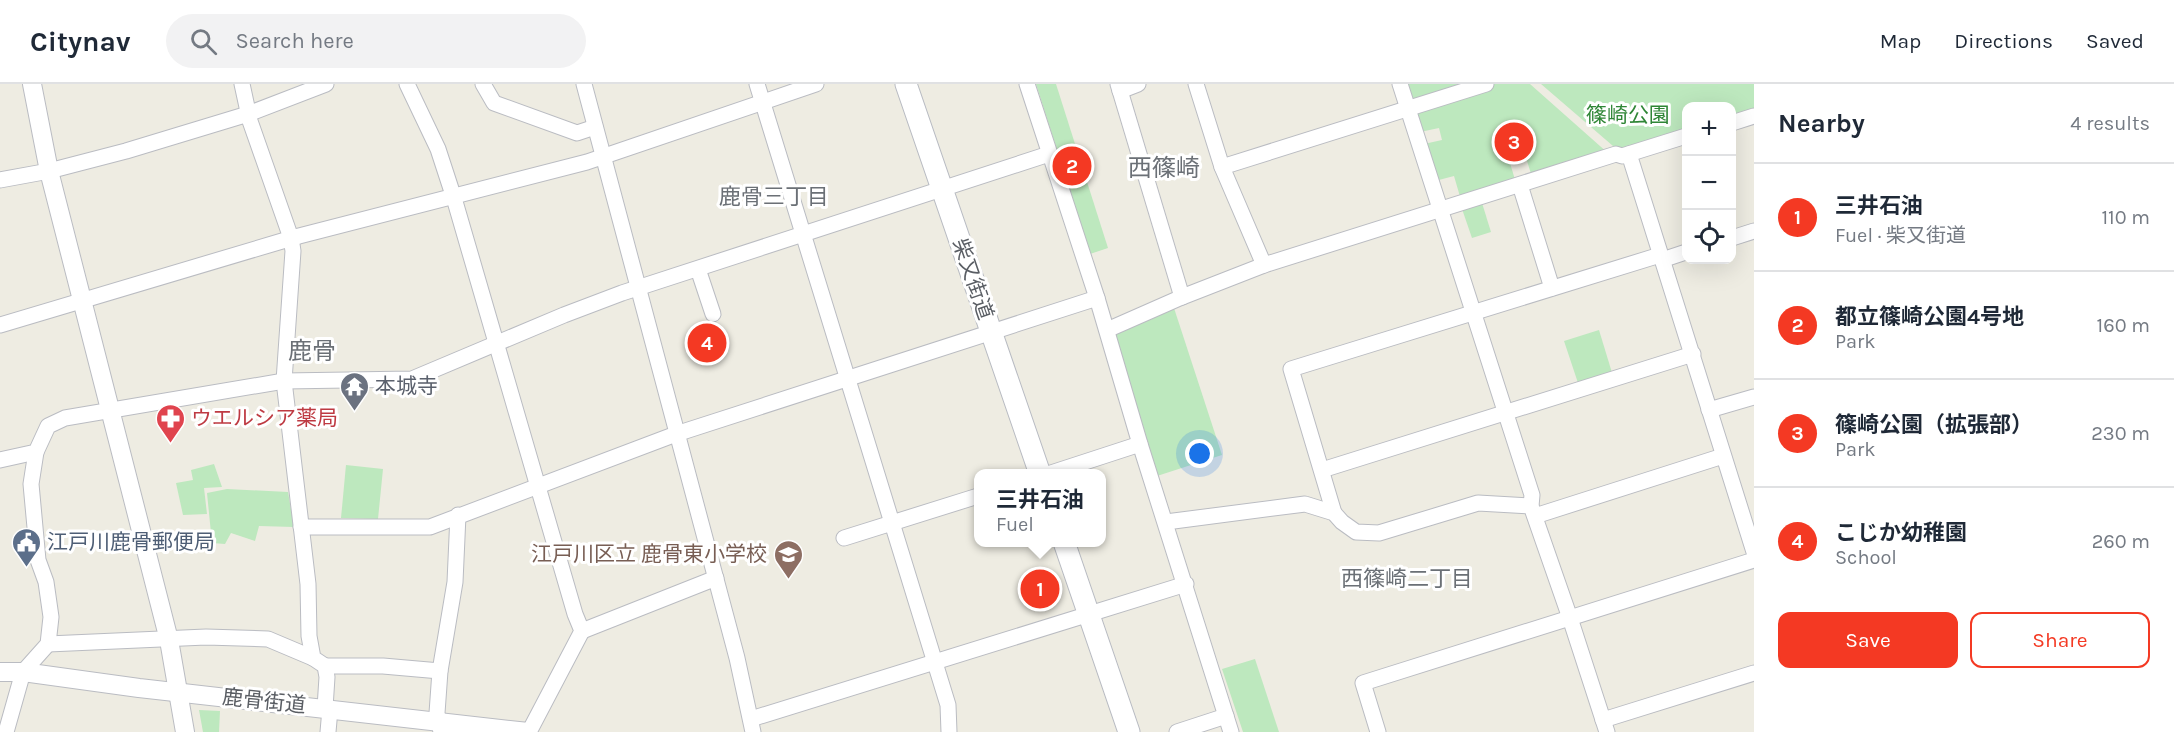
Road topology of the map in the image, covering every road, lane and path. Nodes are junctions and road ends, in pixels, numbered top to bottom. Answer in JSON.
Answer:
{"nodes":[{"id":1,"x":32,"y":84,"type":"edge"},
{"id":2,"x":242,"y":84,"type":"edge"},
{"id":3,"x":326,"y":84,"type":"edge"},
{"id":4,"x":407,"y":84,"type":"edge"},
{"id":5,"x":483,"y":84,"type":"edge"},
{"id":6,"x":584,"y":84,"type":"edge"},
{"id":7,"x":757,"y":84,"type":"edge"},
{"id":8,"x":816,"y":84,"type":"edge"},
{"id":9,"x":906,"y":84,"type":"edge"},
{"id":10,"x":1027,"y":84,"type":"edge"},
{"id":11,"x":1138,"y":84,"type":"edge"},
{"id":12,"x":1196,"y":84,"type":"edge"},
{"id":13,"x":1400,"y":84,"type":"edge"},
{"id":14,"x":1486,"y":84,"type":"edge"},
{"id":15,"x":1119,"y":88,"type":"edge"},
{"id":16,"x":762,"y":102,"type":"junction"},
{"id":17,"x":1408,"y":109,"type":"junction"},
{"id":18,"x":248,"y":114,"type":"junction"},
{"id":19,"x":1754,"y":116,"type":"edge"},
{"id":20,"x":1736,"y":121,"type":"edge"},
{"id":21,"x":595,"y":127,"type":"junction"},
{"id":22,"x":1682,"y":137,"type":"edge"},
{"id":23,"x":1049,"y":154,"type":"junction"},
{"id":24,"x":1629,"y":154,"type":"junction"},
{"id":25,"x":602,"y":156,"type":"junction"},
{"id":26,"x":1222,"y":167,"type":"junction"},
{"id":27,"x":49,"y":171,"type":"junction"},
{"id":28,"x":0,"y":180,"type":"edge"},
{"id":29,"x":1520,"y":185,"type":"junction"},
{"id":30,"x":942,"y":189,"type":"junction"},
{"id":31,"x":454,"y":198,"type":"junction"},
{"id":32,"x":1440,"y":210,"type":"junction"},
{"id":33,"x":1754,"y":231,"type":"edge"},
{"id":34,"x":804,"y":235,"type":"junction"},
{"id":35,"x":1736,"y":236,"type":"edge"},
{"id":36,"x":291,"y":238,"type":"junction"},
{"id":37,"x":1682,"y":253,"type":"edge"},
{"id":38,"x":1661,"y":257,"type":"junction"},
{"id":39,"x":1264,"y":265,"type":"junction"},
{"id":40,"x":699,"y":269,"type":"junction"},
{"id":41,"x":638,"y":288,"type":"junction"},
{"id":42,"x":1552,"y":288,"type":"junction"},
{"id":43,"x":1182,"y":297,"type":"junction"},
{"id":44,"x":1097,"y":298,"type":"junction"},
{"id":45,"x":82,"y":299,"type":"junction"},
{"id":46,"x":1472,"y":313,"type":"junction"},
{"id":47,"x":713,"y":314,"type":"dead end"},
{"id":48,"x":0,"y":325,"type":"edge"},
{"id":49,"x":1107,"y":330,"type":"junction"},
{"id":50,"x":992,"y":332,"type":"junction"},
{"id":51,"x":496,"y":344,"type":"junction"},
{"id":52,"x":1693,"y":354,"type":"junction"},
{"id":53,"x":847,"y":377,"type":"junction"},
{"id":54,"x":284,"y":381,"type":"junction"},
{"id":55,"x":1754,"y":397,"type":"edge"},
{"id":56,"x":111,"y":410,"type":"junction"},
{"id":57,"x":1709,"y":410,"type":"junction"},
{"id":58,"x":1504,"y":413,"type":"junction"},
{"id":59,"x":676,"y":434,"type":"junction"},
{"id":60,"x":1140,"y":444,"type":"junction"},
{"id":61,"x":36,"y":452,"type":"junction"},
{"id":62,"x":1723,"y":456,"type":"junction"},
{"id":63,"x":0,"y":460,"type":"edge"},
{"id":64,"x":1038,"y":469,"type":"edge"},
{"id":65,"x":1063,"y":469,"type":"edge"},
{"id":66,"x":1322,"y":470,"type":"junction"},
{"id":67,"x":538,"y":484,"type":"junction"},
{"id":68,"x":974,"y":497,"type":"edge"},
{"id":69,"x":1533,"y":511,"type":"junction"},
{"id":70,"x":1334,"y":513,"type":"junction"},
{"id":71,"x":458,"y":515,"type":"junction"},
{"id":72,"x":1166,"y":522,"type":"junction"},
{"id":73,"x":893,"y":524,"type":"junction"},
{"id":74,"x":302,"y":527,"type":"junction"},
{"id":75,"x":844,"y":538,"type":"dead end"},
{"id":76,"x":1065,"y":547,"type":"edge"},
{"id":77,"x":1754,"y":552,"type":"edge"},
{"id":78,"x":1754,"y":560,"type":"edge"},
{"id":79,"x":716,"y":578,"type":"junction"},
{"id":80,"x":1186,"y":584,"type":"junction"},
{"id":81,"x":1088,"y":614,"type":"junction"},
{"id":82,"x":1570,"y":618,"type":"junction"},
{"id":83,"x":582,"y":631,"type":"junction"},
{"id":84,"x":169,"y":640,"type":"junction"},
{"id":85,"x":48,"y":644,"type":"junction"},
{"id":86,"x":319,"y":662,"type":"junction"},
{"id":87,"x":935,"y":662,"type":"junction"},
{"id":88,"x":440,"y":671,"type":"junction"},
{"id":89,"x":0,"y":672,"type":"edge"},
{"id":90,"x":23,"y":672,"type":"junction"},
{"id":91,"x":1754,"y":673,"type":"edge"},
{"id":92,"x":178,"y":691,"type":"junction"},
{"id":93,"x":327,"y":709,"type":"junction"},
{"id":94,"x":1226,"y":716,"type":"junction"},
{"id":95,"x":752,"y":725,"type":"edge"},
{"id":96,"x":1605,"y":726,"type":"edge"},
{"id":97,"x":441,"y":728,"type":"edge"},
{"id":98,"x":6,"y":732,"type":"edge"},
{"id":99,"x":185,"y":732,"type":"edge"},
{"id":100,"x":328,"y":732,"type":"edge"},
{"id":101,"x":528,"y":732,"type":"edge"},
{"id":102,"x":949,"y":732,"type":"edge"},
{"id":103,"x":1129,"y":732,"type":"edge"},
{"id":104,"x":1177,"y":732,"type":"edge"},
{"id":105,"x":1231,"y":732,"type":"edge"},
{"id":106,"x":1378,"y":732,"type":"edge"}],
"edges":[{"from":1,"to":27,"type":"street"},
{"from":2,"to":18,"type":"street"},
{"from":3,"to":18,"type":"street"},
{"from":4,"to":31,"type":"street"},
{"from":5,"to":21,"type":"street"},
{"from":6,"to":21,"type":"street"},
{"from":7,"to":16,"type":"street"},
{"from":8,"to":16,"type":"street"},
{"from":9,"to":30,"type":"main road","name":"柴又街道"},
{"from":10,"to":23,"type":"street"},
{"from":11,"to":15,"type":"street"},
{"from":12,"to":26,"type":"street"},
{"from":13,"to":17,"type":"street"},
{"from":14,"to":17,"type":"street"},
{"from":15,"to":43,"type":"street"},
{"from":16,"to":25,"type":"street"},
{"from":16,"to":34,"type":"street"},
{"from":17,"to":26,"type":"street"},
{"from":17,"to":32,"type":"street"},
{"from":18,"to":27,"type":"street"},
{"from":18,"to":36,"type":"street"},
{"from":19,"to":20,"type":"street"},
{"from":21,"to":25,"type":"street"},
{"from":22,"to":24,"type":"street"},
{"from":23,"to":30,"type":"street"},
{"from":23,"to":44,"type":"street"},
{"from":24,"to":29,"type":"street"},
{"from":24,"to":38,"type":"street"},
{"from":25,"to":31,"type":"street"},
{"from":25,"to":41,"type":"street"},
{"from":26,"to":39,"type":"street"},
{"from":27,"to":28,"type":"street"},
{"from":27,"to":45,"type":"street"},
{"from":29,"to":32,"type":"street"},
{"from":29,"to":42,"type":"street"},
{"from":30,"to":34,"type":"street"},
{"from":30,"to":50,"type":"main road","name":"柴又街道"},
{"from":31,"to":36,"type":"street"},
{"from":31,"to":51,"type":"street"},
{"from":32,"to":39,"type":"street"},
{"from":32,"to":46,"type":"street"},
{"from":33,"to":35,"type":"street"},
{"from":34,"to":40,"type":"street"},
{"from":34,"to":53,"type":"street"},
{"from":36,"to":45,"type":"street"},
{"from":36,"to":54,"type":"street"},
{"from":37,"to":38,"type":"street"},
{"from":38,"to":42,"type":"street"},
{"from":38,"to":52,"type":"street"},
{"from":39,"to":43,"type":"street"},
{"from":40,"to":41,"type":"street"},
{"from":40,"to":47,"type":"street"},
{"from":41,"to":51,"type":"street"},
{"from":41,"to":59,"type":"street"},
{"from":42,"to":46,"type":"street"},
{"from":43,"to":49,"type":"street"},
{"from":44,"to":49,"type":"street"},
{"from":44,"to":50,"type":"street"},
{"from":45,"to":48,"type":"street"},
{"from":45,"to":56,"type":"street"},
{"from":46,"to":58,"type":"street"},
{"from":46,"to":66,"type":"street"},
{"from":49,"to":60,"type":"street"},
{"from":50,"to":53,"type":"street"},
{"from":50,"to":64,"type":"main road","name":"柴又街道"},
{"from":51,"to":54,"type":"street"},
{"from":51,"to":67,"type":"street"},
{"from":52,"to":57,"type":"street"},
{"from":52,"to":58,"type":"street"},
{"from":53,"to":59,"type":"street"},
{"from":53,"to":73,"type":"street"},
{"from":54,"to":56,"type":"street"},
{"from":54,"to":74,"type":"street"},
{"from":55,"to":57,"type":"street"},
{"from":56,"to":61,"type":"street"},
{"from":56,"to":84,"type":"street"},
{"from":57,"to":62,"type":"street"},
{"from":58,"to":66,"type":"street"},
{"from":58,"to":69,"type":"street"},
{"from":59,"to":67,"type":"street"},
{"from":59,"to":79,"type":"street"},
{"from":60,"to":65,"type":"street"},
{"from":60,"to":72,"type":"street"},
{"from":61,"to":63,"type":"street"},
{"from":61,"to":85,"type":"street"},
{"from":62,"to":69,"type":"street"},
{"from":62,"to":77,"type":"street"},
{"from":66,"to":70,"type":"street"},
{"from":67,"to":71,"type":"street"},
{"from":67,"to":83,"type":"street"},
{"from":68,"to":73,"type":"street"},
{"from":69,"to":70,"type":"street"},
{"from":69,"to":82,"type":"street"},
{"from":70,"to":72,"type":"street"},
{"from":71,"to":74,"type":"street"},
{"from":71,"to":88,"type":"street"},
{"from":72,"to":80,"type":"street"},
{"from":73,"to":75,"type":"street"},
{"from":73,"to":87,"type":"street"},
{"from":74,"to":86,"type":"street"},
{"from":76,"to":81,"type":"main road"},
{"from":78,"to":82,"type":"street"},
{"from":79,"to":83,"type":"street"},
{"from":79,"to":95,"type":"street"},
{"from":80,"to":81,"type":"street"},
{"from":80,"to":94,"type":"street"},
{"from":81,"to":87,"type":"street"},
{"from":81,"to":103,"type":"main road"},
{"from":82,"to":96,"type":"street"},
{"from":82,"to":106,"type":"street"},
{"from":83,"to":101,"type":"street"},
{"from":84,"to":85,"type":"street"},
{"from":84,"to":86,"type":"street"},
{"from":84,"to":92,"type":"street"},
{"from":85,"to":90,"type":"street"},
{"from":86,"to":88,"type":"street"},
{"from":86,"to":93,"type":"street"},
{"from":87,"to":95,"type":"street"},
{"from":87,"to":102,"type":"street"},
{"from":88,"to":97,"type":"street"},
{"from":89,"to":90,"type":"street","name":"鹿骨街道"},
{"from":90,"to":92,"type":"street","name":"鹿骨街道"},
{"from":90,"to":98,"type":"street"},
{"from":91,"to":96,"type":"street"},
{"from":92,"to":93,"type":"street","name":"鹿骨街道"},
{"from":92,"to":99,"type":"street"},
{"from":93,"to":97,"type":"street","name":"鹿骨街道"},
{"from":93,"to":100,"type":"street"},
{"from":94,"to":104,"type":"street"},
{"from":94,"to":105,"type":"street"},
{"from":97,"to":101,"type":"street","name":"鹿骨街道"}]}
